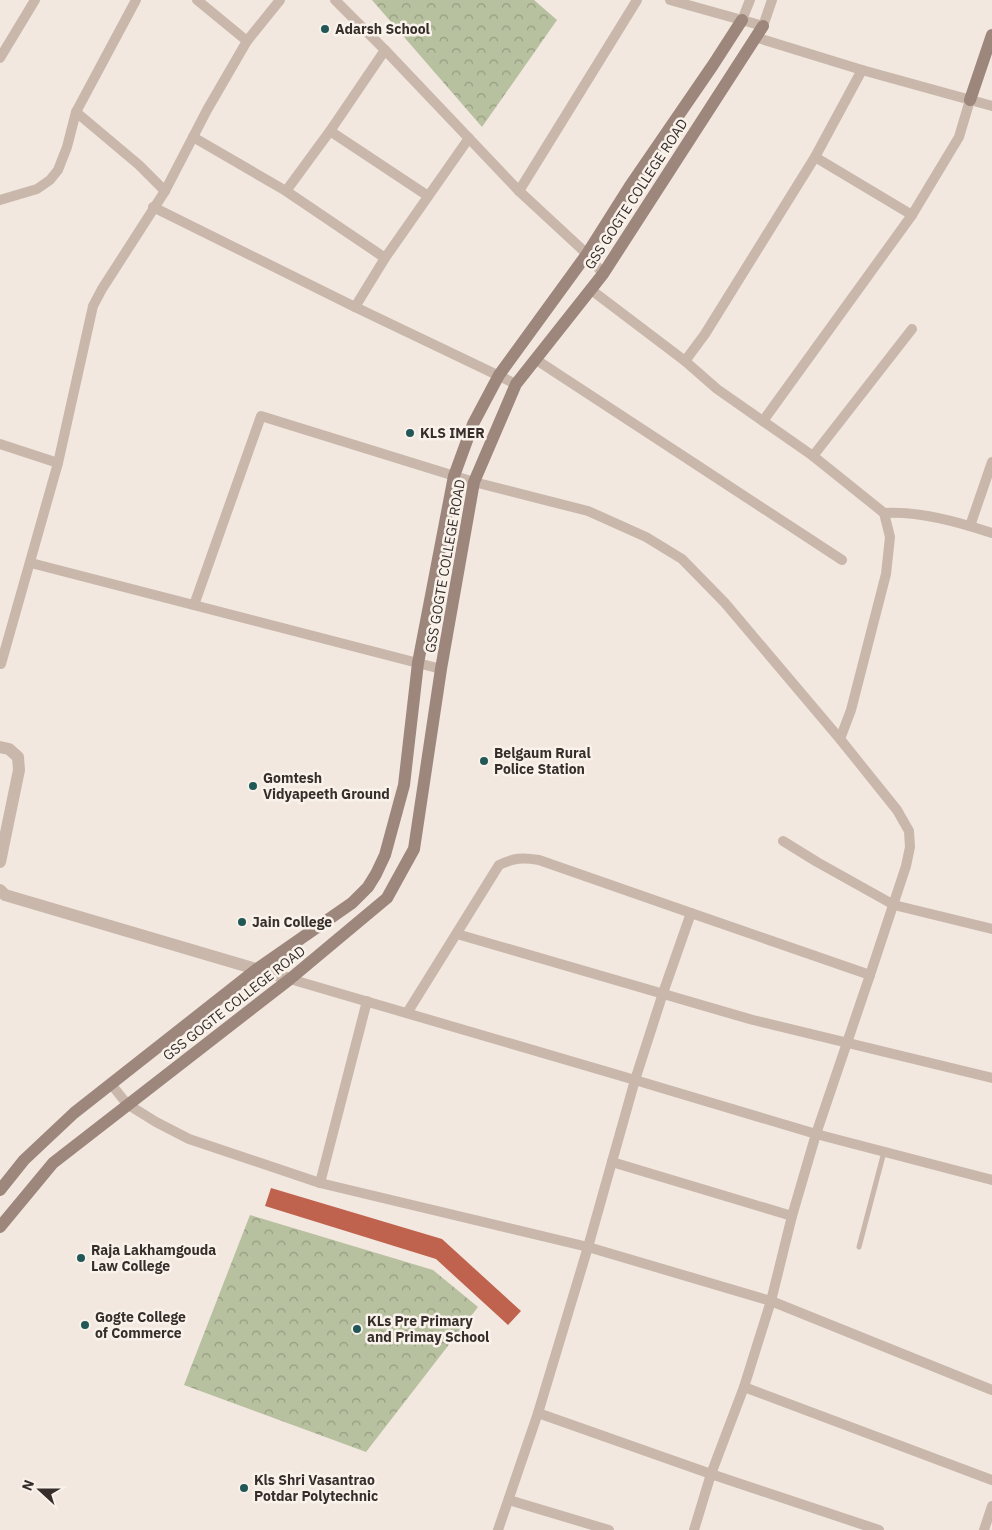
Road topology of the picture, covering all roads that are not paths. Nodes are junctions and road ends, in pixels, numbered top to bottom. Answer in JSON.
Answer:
{"nodes":[{"id":1,"x":35,"y":0,"type":"edge"},
{"id":2,"x":136,"y":0,"type":"edge"},
{"id":3,"x":197,"y":0,"type":"edge"},
{"id":4,"x":280,"y":0,"type":"edge"},
{"id":5,"x":335,"y":0,"type":"edge"},
{"id":6,"x":637,"y":0,"type":"edge"},
{"id":7,"x":670,"y":0,"type":"edge"},
{"id":8,"x":750,"y":0,"type":"edge"},
{"id":9,"x":772,"y":0,"type":"edge"},
{"id":10,"x":742,"y":20,"type":"junction"},
{"id":11,"x":763,"y":26,"type":"junction"},
{"id":12,"x":992,"y":35,"type":"edge"},
{"id":13,"x":756,"y":37,"type":"junction"},
{"id":14,"x":247,"y":41,"type":"junction"},
{"id":15,"x":385,"y":50,"type":"junction"},
{"id":16,"x":0,"y":58,"type":"edge"},
{"id":17,"x":862,"y":70,"type":"junction"},
{"id":18,"x":970,"y":100,"type":"junction"},
{"id":19,"x":992,"y":106,"type":"edge"},
{"id":20,"x":76,"y":112,"type":"junction"},
{"id":21,"x":330,"y":131,"type":"junction"},
{"id":22,"x":193,"y":137,"type":"junction"},
{"id":23,"x":469,"y":138,"type":"junction"},
{"id":24,"x":815,"y":157,"type":"junction"},
{"id":25,"x":165,"y":191,"type":"junction"},
{"id":26,"x":286,"y":191,"type":"junction"},
{"id":27,"x":519,"y":191,"type":"junction"},
{"id":28,"x":428,"y":196,"type":"junction"},
{"id":29,"x":0,"y":200,"type":"edge"},
{"id":30,"x":153,"y":207,"type":"junction"},
{"id":31,"x":912,"y":215,"type":"junction"},
{"id":32,"x":587,"y":254,"type":"junction"},
{"id":33,"x":385,"y":258,"type":"junction"},
{"id":34,"x":602,"y":274,"type":"junction"},
{"id":35,"x":590,"y":290,"type":"junction"},
{"id":36,"x":355,"y":308,"type":"junction"},
{"id":37,"x":912,"y":329,"type":"dead end"},
{"id":38,"x":535,"y":358,"type":"junction"},
{"id":39,"x":686,"y":361,"type":"junction"},
{"id":40,"x":499,"y":376,"type":"junction"},
{"id":41,"x":516,"y":384,"type":"junction"},
{"id":42,"x":763,"y":421,"type":"junction"},
{"id":43,"x":0,"y":444,"type":"edge"},
{"id":44,"x":813,"y":456,"type":"junction"},
{"id":45,"x":992,"y":462,"type":"edge"},
{"id":46,"x":58,"y":463,"type":"junction"},
{"id":47,"x":454,"y":476,"type":"junction"},
{"id":48,"x":474,"y":482,"type":"junction"},
{"id":49,"x":884,"y":513,"type":"junction"},
{"id":50,"x":970,"y":526,"type":"junction"},
{"id":51,"x":992,"y":534,"type":"edge"},
{"id":52,"x":842,"y":560,"type":"dead end"},
{"id":53,"x":31,"y":564,"type":"junction"},
{"id":54,"x":194,"y":605,"type":"junction"},
{"id":55,"x":418,"y":663,"type":"junction"},
{"id":56,"x":0,"y":664,"type":"edge"},
{"id":57,"x":441,"y":669,"type":"junction"},
{"id":58,"x":840,"y":739,"type":"junction"},
{"id":59,"x":0,"y":747,"type":"edge"},
{"id":60,"x":396,"y":817,"type":"junction"},
{"id":61,"x":418,"y":822,"type":"junction"},
{"id":62,"x":783,"y":841,"type":"dead end"},
{"id":63,"x":0,"y":862,"type":"edge"},
{"id":64,"x":0,"y":890,"type":"edge"},
{"id":65,"x":894,"y":905,"type":"junction"},
{"id":66,"x":691,"y":913,"type":"junction"},
{"id":67,"x":992,"y":929,"type":"edge"},
{"id":68,"x":457,"y":934,"type":"junction"},
{"id":69,"x":257,"y":969,"type":"junction"},
{"id":70,"x":870,"y":975,"type":"junction"},
{"id":71,"x":290,"y":979,"type":"junction"},
{"id":72,"x":663,"y":993,"type":"junction"},
{"id":73,"x":367,"y":1001,"type":"junction"},
{"id":74,"x":408,"y":1013,"type":"junction"},
{"id":75,"x":847,"y":1043,"type":"junction"},
{"id":76,"x":992,"y":1078,"type":"edge"},
{"id":77,"x":635,"y":1080,"type":"junction"},
{"id":78,"x":111,"y":1084,"type":"junction"},
{"id":79,"x":127,"y":1104,"type":"junction"},
{"id":80,"x":816,"y":1134,"type":"junction"},
{"id":81,"x":884,"y":1152,"type":"junction"},
{"id":82,"x":612,"y":1162,"type":"junction"},
{"id":83,"x":992,"y":1180,"type":"edge"},
{"id":84,"x":320,"y":1183,"type":"junction"},
{"id":85,"x":0,"y":1190,"type":"edge"},
{"id":86,"x":792,"y":1216,"type":"junction"},
{"id":87,"x":0,"y":1227,"type":"edge"},
{"id":88,"x":588,"y":1247,"type":"junction"},
{"id":89,"x":859,"y":1247,"type":"dead end"},
{"id":90,"x":771,"y":1301,"type":"junction"},
{"id":91,"x":744,"y":1387,"type":"junction"},
{"id":92,"x":992,"y":1390,"type":"edge"},
{"id":93,"x":538,"y":1412,"type":"junction"},
{"id":94,"x":711,"y":1474,"type":"junction"},
{"id":95,"x":992,"y":1480,"type":"edge"},
{"id":96,"x":509,"y":1500,"type":"junction"},
{"id":97,"x":992,"y":1506,"type":"edge"},
{"id":98,"x":860,"y":1527,"type":"edge"},
{"id":99,"x":498,"y":1530,"type":"edge"},
{"id":100,"x":609,"y":1530,"type":"edge"},
{"id":101,"x":694,"y":1530,"type":"edge"},
{"id":102,"x":879,"y":1530,"type":"edge"},
{"id":103,"x":984,"y":1530,"type":"edge"}],
"edges":[{"from":1,"to":16,"type":"street"},
{"from":2,"to":20,"type":"street"},
{"from":3,"to":14,"type":"street"},
{"from":4,"to":14,"type":"street"},
{"from":5,"to":15,"type":"street"},
{"from":6,"to":27,"type":"street"},
{"from":7,"to":10,"type":"street"},
{"from":8,"to":10,"type":"street"},
{"from":9,"to":11,"type":"street"},
{"from":10,"to":11,"type":"street"},
{"from":10,"to":32,"type":"main road"},
{"from":11,"to":13,"type":"main road","name":"GSS GOGTE COLLEGE ROAD"},
{"from":12,"to":18,"type":"main road"},
{"from":13,"to":17,"type":"street"},
{"from":13,"to":34,"type":"main road","name":"GSS GOGTE COLLEGE ROAD"},
{"from":14,"to":22,"type":"street"},
{"from":15,"to":21,"type":"street"},
{"from":15,"to":23,"type":"street"},
{"from":17,"to":18,"type":"street"},
{"from":17,"to":24,"type":"street"},
{"from":18,"to":19,"type":"street"},
{"from":18,"to":31,"type":"street"},
{"from":20,"to":25,"type":"street"},
{"from":20,"to":29,"type":"street"},
{"from":21,"to":26,"type":"street"},
{"from":21,"to":28,"type":"street"},
{"from":22,"to":25,"type":"street"},
{"from":22,"to":26,"type":"street"},
{"from":23,"to":27,"type":"street"},
{"from":23,"to":28,"type":"street"},
{"from":24,"to":31,"type":"street"},
{"from":24,"to":39,"type":"street"},
{"from":25,"to":30,"type":"street"},
{"from":26,"to":33,"type":"street"},
{"from":27,"to":32,"type":"street"},
{"from":28,"to":33,"type":"street"},
{"from":30,"to":36,"type":"street"},
{"from":30,"to":46,"type":"street"},
{"from":31,"to":42,"type":"street"},
{"from":32,"to":34,"type":"street"},
{"from":32,"to":40,"type":"main road"},
{"from":33,"to":36,"type":"street"},
{"from":34,"to":35,"type":"main road","name":"GSS GOGTE COLLEGE ROAD"},
{"from":35,"to":38,"type":"main road","name":"GSS GOGTE COLLEGE ROAD"},
{"from":35,"to":39,"type":"street"},
{"from":36,"to":40,"type":"street"},
{"from":37,"to":44,"type":"street"},
{"from":38,"to":41,"type":"main road","name":"GSS GOGTE COLLEGE ROAD"},
{"from":38,"to":52,"type":"street"},
{"from":39,"to":42,"type":"street"},
{"from":40,"to":41,"type":"street"},
{"from":40,"to":47,"type":"main road"},
{"from":41,"to":48,"type":"main road","name":"GSS GOGTE COLLEGE ROAD"},
{"from":42,"to":44,"type":"street"},
{"from":43,"to":46,"type":"street"},
{"from":44,"to":49,"type":"street"},
{"from":45,"to":50,"type":"street"},
{"from":46,"to":53,"type":"street"},
{"from":47,"to":48,"type":"street"},
{"from":47,"to":54,"type":"street"},
{"from":47,"to":55,"type":"main road"},
{"from":48,"to":57,"type":"main road","name":"GSS GOGTE COLLEGE ROAD"},
{"from":48,"to":58,"type":"street"},
{"from":49,"to":50,"type":"street"},
{"from":49,"to":58,"type":"street"},
{"from":50,"to":51,"type":"street"},
{"from":53,"to":54,"type":"street"},
{"from":53,"to":56,"type":"street"},
{"from":54,"to":55,"type":"street"},
{"from":55,"to":57,"type":"street"},
{"from":55,"to":60,"type":"main road"},
{"from":57,"to":61,"type":"main road","name":"GSS GOGTE COLLEGE ROAD"},
{"from":58,"to":65,"type":"street"},
{"from":59,"to":63,"type":"street"},
{"from":60,"to":61,"type":"main road"},
{"from":60,"to":69,"type":"main road"},
{"from":61,"to":71,"type":"main road","name":"GSS GOGTE COLLEGE ROAD"},
{"from":62,"to":65,"type":"street"},
{"from":64,"to":69,"type":"street"},
{"from":65,"to":67,"type":"street"},
{"from":65,"to":70,"type":"street"},
{"from":66,"to":68,"type":"street"},
{"from":66,"to":70,"type":"street"},
{"from":66,"to":72,"type":"street"},
{"from":68,"to":72,"type":"street"},
{"from":68,"to":74,"type":"street"},
{"from":69,"to":71,"type":"street"},
{"from":69,"to":78,"type":"main road"},
{"from":70,"to":75,"type":"street"},
{"from":71,"to":73,"type":"street"},
{"from":71,"to":79,"type":"main road","name":"GSS GOGTE COLLEGE ROAD"},
{"from":72,"to":75,"type":"street"},
{"from":72,"to":77,"type":"street"},
{"from":73,"to":74,"type":"street"},
{"from":73,"to":84,"type":"street"},
{"from":74,"to":77,"type":"street"},
{"from":75,"to":76,"type":"street"},
{"from":75,"to":80,"type":"street"},
{"from":77,"to":80,"type":"street"},
{"from":77,"to":82,"type":"street"},
{"from":78,"to":79,"type":"street"},
{"from":78,"to":85,"type":"main road"},
{"from":79,"to":84,"type":"street"},
{"from":79,"to":87,"type":"main road","name":"GSS GOGTE COLLEGE ROAD"},
{"from":80,"to":81,"type":"street"},
{"from":80,"to":86,"type":"street"},
{"from":81,"to":83,"type":"street"},
{"from":81,"to":89,"type":"lane"},
{"from":82,"to":86,"type":"street"},
{"from":82,"to":88,"type":"street"},
{"from":84,"to":88,"type":"street"},
{"from":86,"to":90,"type":"street"},
{"from":88,"to":90,"type":"street"},
{"from":88,"to":93,"type":"street"},
{"from":90,"to":91,"type":"street"},
{"from":90,"to":92,"type":"street"},
{"from":91,"to":94,"type":"street"},
{"from":91,"to":95,"type":"street"},
{"from":93,"to":94,"type":"street"},
{"from":93,"to":96,"type":"street"},
{"from":94,"to":98,"type":"street"},
{"from":94,"to":101,"type":"street"},
{"from":96,"to":99,"type":"street"},
{"from":96,"to":100,"type":"street"},
{"from":97,"to":103,"type":"street"},
{"from":98,"to":102,"type":"street"}]}
